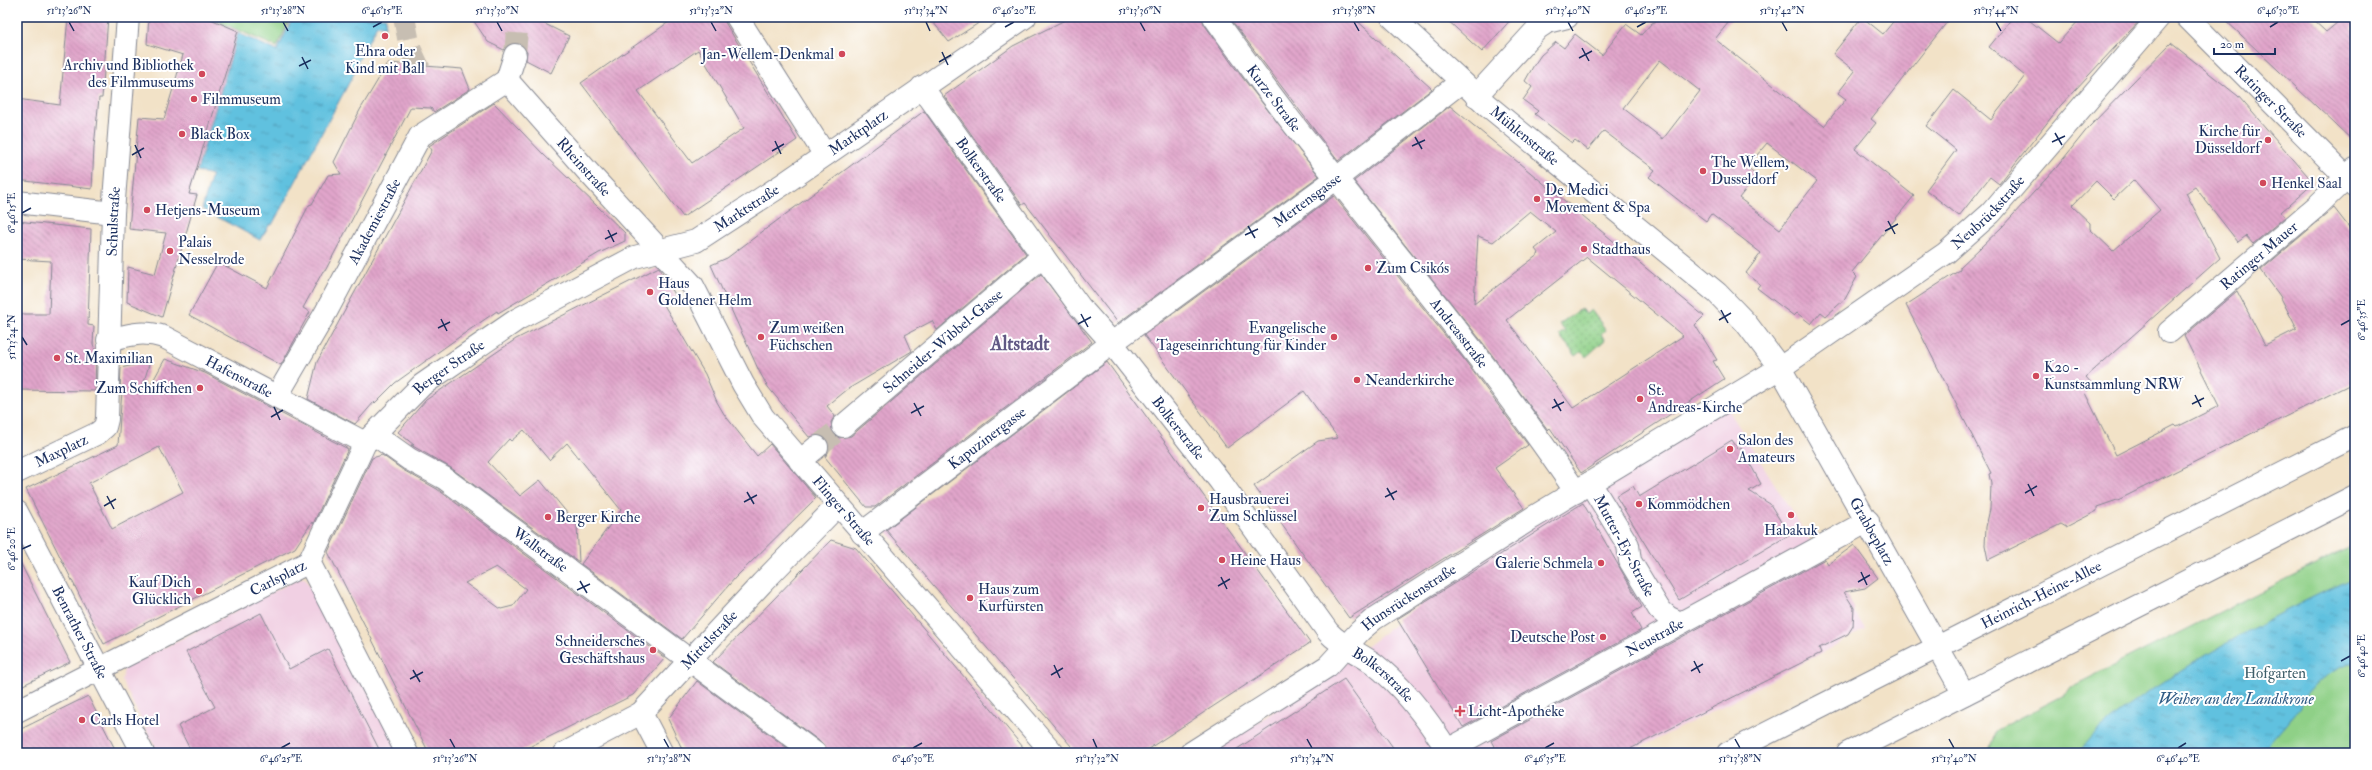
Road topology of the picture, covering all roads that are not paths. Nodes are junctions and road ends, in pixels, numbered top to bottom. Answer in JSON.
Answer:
{"nodes":[{"id":1,"x":128,"y":17,"type":"edge"},
{"id":2,"x":1214,"y":17,"type":"edge"},
{"id":3,"x":1392,"y":17,"type":"edge"},
{"id":4,"x":2160,"y":17,"type":"edge"},
{"id":5,"x":2187,"y":17,"type":"edge"},
{"id":6,"x":1023,"y":18,"type":"edge"},
{"id":7,"x":739,"y":20,"type":"edge"},
{"id":8,"x":1545,"y":20,"type":"edge"},
{"id":9,"x":515,"y":55,"type":"tunnel mouth"},
{"id":10,"x":507,"y":80,"type":"junction"},
{"id":11,"x":922,"y":87,"type":"junction"},
{"id":12,"x":1469,"y":89,"type":"junction"},
{"id":13,"x":825,"y":155,"type":"junction"},
{"id":14,"x":1337,"y":178,"type":"junction"},
{"id":15,"x":2352,"y":178,"type":"edge"},
{"id":16,"x":17,"y":202,"type":"edge"},
{"id":17,"x":113,"y":213,"type":"junction"},
{"id":18,"x":662,"y":251,"type":"junction"},
{"id":19,"x":1043,"y":256,"type":"junction"},
{"id":20,"x":2169,"y":332,"type":"dead end"},
{"id":21,"x":108,"y":340,"type":"junction"},
{"id":22,"x":1112,"y":343,"type":"junction"},
{"id":23,"x":1780,"y":368,"type":"junction"},
{"id":24,"x":277,"y":396,"type":"junction"},
{"id":25,"x":843,"y":426,"type":"tunnel mouth"},
{"id":26,"x":105,"y":427,"type":"joint"},
{"id":27,"x":2355,"y":436,"type":"edge"},
{"id":28,"x":369,"y":439,"type":"junction"},
{"id":29,"x":817,"y":447,"type":"tunnel mouth"},
{"id":30,"x":800,"y":461,"type":"junction"},
{"id":31,"x":17,"y":472,"type":"edge"},
{"id":32,"x":1583,"y":487,"type":"junction"},
{"id":33,"x":2355,"y":496,"type":"edge"},
{"id":34,"x":838,"y":505,"type":"junction"},
{"id":35,"x":17,"y":512,"type":"edge"},
{"id":36,"x":1868,"y":521,"type":"junction"},
{"id":37,"x":862,"y":533,"type":"junction"},
{"id":38,"x":309,"y":562,"type":"junction"},
{"id":39,"x":1680,"y":623,"type":"junction"},
{"id":40,"x":1938,"y":646,"type":"junction"},
{"id":41,"x":1346,"y":648,"type":"junction"},
{"id":42,"x":692,"y":660,"type":"junction"},
{"id":43,"x":99,"y":670,"type":"junction"},
{"id":44,"x":1964,"y":694,"type":"junction"},
{"id":45,"x":17,"y":711,"type":"edge"},
{"id":46,"x":642,"y":713,"type":"junction"},
{"id":47,"x":1446,"y":752,"type":"edge"},
{"id":48,"x":143,"y":753,"type":"edge"},
{"id":49,"x":407,"y":753,"type":"edge"},
{"id":50,"x":565,"y":753,"type":"edge"},
{"id":51,"x":662,"y":753,"type":"edge"},
{"id":52,"x":815,"y":753,"type":"edge"},
{"id":53,"x":1053,"y":753,"type":"edge"},
{"id":54,"x":1191,"y":753,"type":"edge"},
{"id":55,"x":1728,"y":753,"type":"edge"},
{"id":56,"x":1848,"y":753,"type":"edge"}],
"edges":[{"from":1,"to":17,"type":"street","name":"Schulstraße"},
{"from":2,"to":14,"type":"street","name":"Kurze Straße"},
{"from":3,"to":12,"type":"street","name":"Mühlenstraße"},
{"from":4,"to":23,"type":"street","name":"Neubrückstraße"},
{"from":5,"to":15,"type":"street","name":"Ratinger Straße"},
{"from":6,"to":11,"type":"street","name":"Marktplatz"},
{"from":7,"to":13,"type":"street","name":"Marktplatz"},
{"from":8,"to":12,"type":"street","name":"Mertensgasse"},
{"from":9,"to":10,"type":"street"},
{"from":10,"to":18,"type":"street","name":"Rheinstraße"},
{"from":10,"to":24,"type":"street","name":"Akademiestraße"},
{"from":11,"to":13,"type":"street","name":"Marktplatz"},
{"from":11,"to":19,"type":"street","name":"Bolkerstraße"},
{"from":12,"to":14,"type":"street","name":"Mertensgasse"},
{"from":12,"to":23,"type":"street","name":"Mühlenstraße"},
{"from":13,"to":18,"type":"street","name":"Marktstraße"},
{"from":14,"to":22,"type":"street","name":"Mertensgasse"},
{"from":14,"to":32,"type":"street","name":"Andreasstraße"},
{"from":15,"to":20,"type":"street","name":"Ratinger Mauer"},
{"from":16,"to":17,"type":"street"},
{"from":17,"to":21,"type":"street","name":"Schulstraße"},
{"from":18,"to":28,"type":"street","name":"Berger Straße"},
{"from":18,"to":30,"type":"street","name":"Flinger Straße"},
{"from":19,"to":22,"type":"street","name":"Bolkerstraße"},
{"from":19,"to":25,"type":"street","name":"Schneider-Wibbel-Gasse"},
{"from":21,"to":24,"type":"street","name":"Hafenstraße"},
{"from":21,"to":26,"type":"street","name":"Schulstraße"},
{"from":22,"to":37,"type":"street","name":"Kapuzinergasse"},
{"from":22,"to":41,"type":"street","name":"Bolkerstraße"},
{"from":23,"to":32,"type":"street","name":"Hunsrückenstraße"},
{"from":23,"to":36,"type":"street","name":"Grabbeplatz"},
{"from":24,"to":28,"type":"street","name":"Hafenstraße"},
{"from":26,"to":31,"type":"street","name":"Maxplatz"},
{"from":27,"to":40,"type":"street","name":"Heinrich-Heine-Allee"},
{"from":28,"to":38,"type":"street","name":"Berger Straße"},
{"from":28,"to":42,"type":"street","name":"Wallstraße"},
{"from":29,"to":30,"type":"street"},
{"from":30,"to":34,"type":"street","name":"Flinger Straße"},
{"from":32,"to":39,"type":"street","name":"Mutter-Ey-Straße"},
{"from":32,"to":41,"type":"street","name":"Hunsrückenstraße"},
{"from":33,"to":44,"type":"street"},
{"from":34,"to":37,"type":"street","name":"Flinger Straße"},
{"from":34,"to":42,"type":"street","name":"Mittelstraße"},
{"from":35,"to":43,"type":"street","name":"Benrather Straße"},
{"from":36,"to":39,"type":"street","name":"Neustraße"},
{"from":36,"to":40,"type":"street","name":"Grabbeplatz"},
{"from":37,"to":53,"type":"street","name":"Flinger Straße"},
{"from":38,"to":43,"type":"street","name":"Carlsplatz"},
{"from":38,"to":49,"type":"street","name":"Carlsplatz"},
{"from":39,"to":47,"type":"street","name":"Neustraße"},
{"from":40,"to":44,"type":"street","name":"Grabbeplatz"},
{"from":40,"to":55,"type":"street","name":"Heinrich-Heine-Allee"},
{"from":41,"to":47,"type":"street","name":"Bolkerstraße"},
{"from":41,"to":54,"type":"street","name":"Hunsrückenstraße"},
{"from":42,"to":46,"type":"street","name":"Mittelstraße"},
{"from":42,"to":52,"type":"street","name":"Wallstraße"},
{"from":43,"to":45,"type":"street","name":"Carlsplatz"},
{"from":43,"to":48,"type":"street","name":"Benrather Straße"},
{"from":44,"to":56,"type":"street"},
{"from":46,"to":50,"type":"street","name":"Mittelstraße"},
{"from":46,"to":51,"type":"street"}]}
